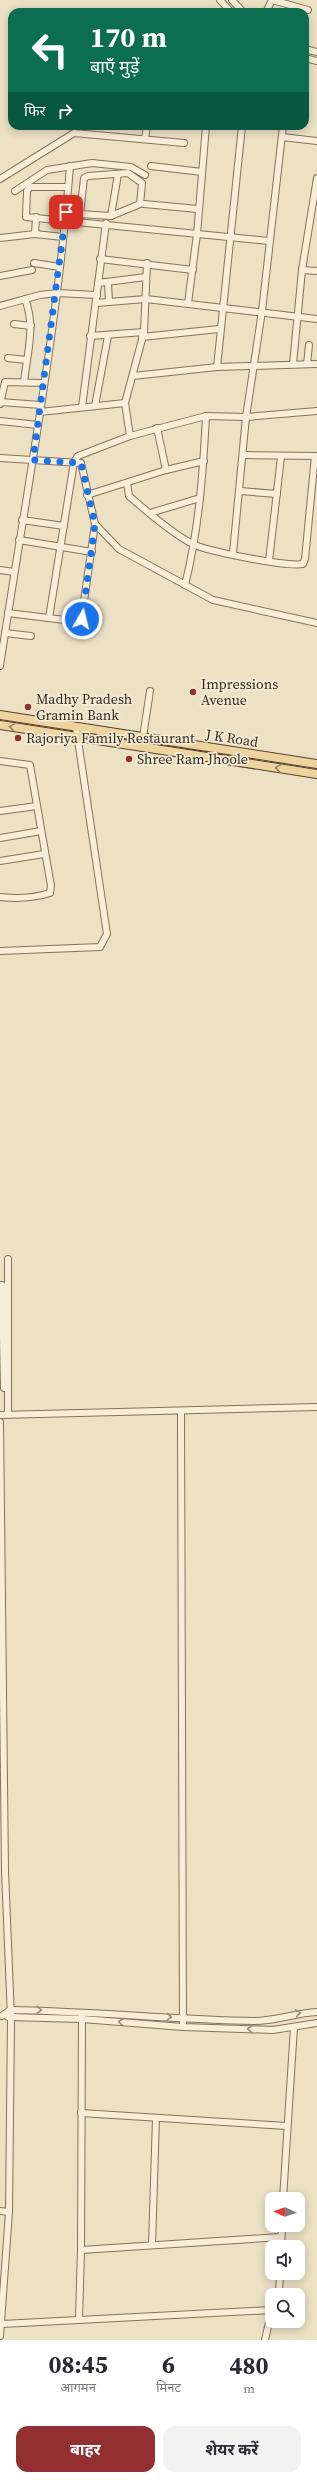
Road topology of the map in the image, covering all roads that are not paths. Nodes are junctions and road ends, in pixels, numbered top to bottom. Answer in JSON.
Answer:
{"nodes":[{"id":1,"x":220,"y":0,"type":"edge"},
{"id":2,"x":232,"y":0,"type":"edge"},
{"id":3,"x":272,"y":0,"type":"edge"},
{"id":4,"x":227,"y":8,"type":"edge"},
{"id":5,"x":239,"y":8,"type":"edge"},
{"id":6,"x":301,"y":8,"type":"edge"},
{"id":7,"x":73,"y":130,"type":"edge"},
{"id":8,"x":81,"y":130,"type":"edge"},
{"id":9,"x":146,"y":130,"type":"edge"},
{"id":10,"x":206,"y":130,"type":"edge"},
{"id":11,"x":242,"y":130,"type":"edge"},
{"id":12,"x":283,"y":130,"type":"edge"},
{"id":13,"x":282,"y":137,"type":"junction"},
{"id":14,"x":145,"y":139,"type":"junction"},
{"id":15,"x":317,"y":141,"type":"edge"},
{"id":16,"x":184,"y":143,"type":"dead end"},
{"id":17,"x":70,"y":166,"type":"junction"},
{"id":18,"x":151,"y":166,"type":"dead end"},
{"id":19,"x":202,"y":172,"type":"junction"},
{"id":20,"x":118,"y":174,"type":"junction"},
{"id":21,"x":145,"y":175,"type":"dead end"},
{"id":22,"x":317,"y":178,"type":"edge"},
{"id":23,"x":0,"y":179,"type":"edge"},
{"id":24,"x":68,"y":187,"type":"junction"},
{"id":25,"x":15,"y":191,"type":"dead end"},
{"id":26,"x":144,"y":204,"type":"dead end"},
{"id":27,"x":198,"y":209,"type":"junction"},
{"id":28,"x":66,"y":212,"type":"junction"},
{"id":29,"x":80,"y":214,"type":"junction"},
{"id":30,"x":111,"y":216,"type":"junction"},
{"id":31,"x":36,"y":217,"type":"junction"},
{"id":32,"x":66,"y":219,"type":"junction"},
{"id":33,"x":106,"y":223,"type":"junction"},
{"id":34,"x":34,"y":234,"type":"junction"},
{"id":35,"x":197,"y":234,"type":"junction"},
{"id":36,"x":63,"y":237,"type":"junction"},
{"id":37,"x":232,"y":237,"type":"junction"},
{"id":38,"x":0,"y":238,"type":"edge"},
{"id":39,"x":269,"y":241,"type":"junction"},
{"id":40,"x":100,"y":259,"type":"junction"},
{"id":41,"x":147,"y":263,"type":"junction"},
{"id":42,"x":60,"y":267,"type":"junction"},
{"id":43,"x":193,"y":270,"type":"junction"},
{"id":44,"x":302,"y":270,"type":"junction"},
{"id":45,"x":317,"y":271,"type":"edge"},
{"id":46,"x":0,"y":276,"type":"edge"},
{"id":47,"x":146,"y":278,"type":"junction"},
{"id":48,"x":98,"y":283,"type":"junction"},
{"id":49,"x":108,"y":283,"type":"junction"},
{"id":50,"x":57,"y":293,"type":"junction"},
{"id":51,"x":97,"y":295,"type":"junction"},
{"id":52,"x":25,"y":299,"type":"junction"},
{"id":53,"x":146,"y":299,"type":"junction"},
{"id":54,"x":108,"y":302,"type":"junction"},
{"id":55,"x":96,"y":303,"type":"junction"},
{"id":56,"x":188,"y":303,"type":"junction"},
{"id":57,"x":0,"y":306,"type":"edge"},
{"id":58,"x":223,"y":307,"type":"junction"},
{"id":59,"x":262,"y":312,"type":"junction"},
{"id":60,"x":297,"y":316,"type":"junction"},
{"id":61,"x":317,"y":319,"type":"edge"},
{"id":62,"x":14,"y":324,"type":"dead end"},
{"id":63,"x":31,"y":326,"type":"junction"},
{"id":64,"x":219,"y":329,"type":"junction"},
{"id":65,"x":143,"y":334,"type":"junction"},
{"id":66,"x":90,"y":336,"type":"junction"},
{"id":67,"x":108,"y":336,"type":"junction"},
{"id":68,"x":309,"y":345,"type":"dead end"},
{"id":69,"x":8,"y":358,"type":"dead end"},
{"id":70,"x":26,"y":360,"type":"junction"},
{"id":71,"x":293,"y":364,"type":"junction"},
{"id":72,"x":307,"y":364,"type":"junction"},
{"id":73,"x":317,"y":364,"type":"edge"},
{"id":74,"x":255,"y":365,"type":"junction"},
{"id":75,"x":216,"y":367,"type":"junction"},
{"id":76,"x":133,"y":376,"type":"junction"},
{"id":77,"x":24,"y":382,"type":"junction"},
{"id":78,"x":44,"y":383,"type":"junction"},
{"id":79,"x":0,"y":400,"type":"edge"},
{"id":80,"x":125,"y":403,"type":"junction"},
{"id":81,"x":41,"y":405,"type":"junction"},
{"id":82,"x":95,"y":406,"type":"junction"},
{"id":83,"x":82,"y":408,"type":"junction"},
{"id":84,"x":317,"y":411,"type":"edge"},
{"id":85,"x":40,"y":412,"type":"junction"},
{"id":86,"x":206,"y":416,"type":"junction"},
{"id":87,"x":246,"y":417,"type":"junction"},
{"id":88,"x":0,"y":421,"type":"edge"},
{"id":89,"x":38,"y":425,"type":"junction"},
{"id":90,"x":157,"y":428,"type":"junction"},
{"id":91,"x":130,"y":436,"type":"junction"},
{"id":92,"x":244,"y":455,"type":"junction"},
{"id":93,"x":316,"y":456,"type":"edge"},
{"id":94,"x":281,"y":457,"type":"junction"},
{"id":95,"x":0,"y":458,"type":"edge"},
{"id":96,"x":33,"y":460,"type":"junction"},
{"id":97,"x":204,"y":461,"type":"junction"},
{"id":98,"x":74,"y":462,"type":"junction"},
{"id":99,"x":166,"y":470,"type":"junction"},
{"id":100,"x":127,"y":483,"type":"junction"},
{"id":101,"x":240,"y":491,"type":"junction"},
{"id":102,"x":277,"y":494,"type":"junction"},
{"id":103,"x":87,"y":495,"type":"junction"},
{"id":104,"x":200,"y":498,"type":"junction"},
{"id":105,"x":314,"y":500,"type":"edge"},
{"id":106,"x":150,"y":513,"type":"junction"},
{"id":107,"x":22,"y":520,"type":"junction"},
{"id":108,"x":95,"y":524,"type":"junction"},
{"id":109,"x":64,"y":526,"type":"junction"},
{"id":110,"x":19,"y":540,"type":"junction"},
{"id":111,"x":195,"y":545,"type":"junction"},
{"id":112,"x":60,"y":546,"type":"junction"},
{"id":113,"x":92,"y":552,"type":"junction"},
{"id":114,"x":233,"y":553,"type":"junction"},
{"id":115,"x":269,"y":561,"type":"junction"},
{"id":116,"x":0,"y":570,"type":"edge"},
{"id":117,"x":14,"y":572,"type":"junction"},
{"id":118,"x":185,"y":585,"type":"junction"},
{"id":119,"x":8,"y":613,"type":"junction"},
{"id":120,"x":49,"y":618,"type":"junction"},
{"id":121,"x":317,"y":623,"type":"edge"},
{"id":122,"x":5,"y":633,"type":"junction"},
{"id":123,"x":31,"y":636,"type":"dead end"},
{"id":124,"x":0,"y":666,"type":"edge"},
{"id":125,"x":150,"y":691,"type":"dead end"},
{"id":126,"x":0,"y":715,"type":"edge"},
{"id":127,"x":0,"y":725,"type":"edge"},
{"id":128,"x":76,"y":727,"type":"junction"},
{"id":129,"x":76,"y":737,"type":"junction"},
{"id":130,"x":143,"y":737,"type":"junction"},
{"id":131,"x":0,"y":761,"type":"edge"},
{"id":132,"x":317,"y":764,"type":"edge"},
{"id":133,"x":317,"y":774,"type":"edge"},
{"id":134,"x":37,"y":806,"type":"junction"},
{"id":135,"x":0,"y":811,"type":"edge"},
{"id":136,"x":41,"y":831,"type":"junction"},
{"id":137,"x":0,"y":838,"type":"edge"},
{"id":138,"x":44,"y":854,"type":"junction"},
{"id":139,"x":0,"y":861,"type":"edge"},
{"id":140,"x":0,"y":897,"type":"edge"},
{"id":141,"x":0,"y":951,"type":"edge"},
{"id":142,"x":8,"y":1259,"type":"dead end"},
{"id":143,"x":0,"y":1285,"type":"edge"},
{"id":144,"x":1,"y":1331,"type":"edge"},
{"id":145,"x":8,"y":1331,"type":"junction"},
{"id":146,"x":1,"y":1378,"type":"edge"},
{"id":147,"x":9,"y":1382,"type":"junction"},
{"id":148,"x":4,"y":1388,"type":"dead end"},
{"id":149,"x":317,"y":1407,"type":"edge"},
{"id":150,"x":181,"y":1412,"type":"junction"},
{"id":151,"x":8,"y":1414,"type":"junction"},
{"id":152,"x":0,"y":1415,"type":"edge"},
{"id":153,"x":0,"y":1422,"type":"edge"},
{"id":154,"x":10,"y":2010,"type":"junction"},
{"id":155,"x":82,"y":2011,"type":"junction"},
{"id":156,"x":317,"y":2012,"type":"edge"},
{"id":157,"x":1,"y":2016,"type":"edge"},
{"id":158,"x":11,"y":2018,"type":"junction"},
{"id":159,"x":82,"y":2019,"type":"junction"},
{"id":160,"x":183,"y":2019,"type":"junction"},
{"id":161,"x":317,"y":2024,"type":"edge"},
{"id":162,"x":294,"y":2027,"type":"junction"},
{"id":163,"x":184,"y":2028,"type":"junction"},
{"id":164,"x":81,"y":2113,"type":"junction"},
{"id":165,"x":156,"y":2118,"type":"junction"},
{"id":166,"x":287,"y":2126,"type":"junction"},
{"id":167,"x":283,"y":2192,"type":"edge"},
{"id":168,"x":0,"y":2211,"type":"edge"},
{"id":169,"x":9,"y":2212,"type":"junction"},
{"id":170,"x":281,"y":2232,"type":"edge"},
{"id":171,"x":281,"y":2237,"type":"joint"},
{"id":172,"x":152,"y":2245,"type":"junction"},
{"id":173,"x":81,"y":2250,"type":"junction"},
{"id":174,"x":265,"y":2309,"type":"edge"},
{"id":175,"x":79,"y":2319,"type":"junction"},
{"id":176,"x":2,"y":2324,"type":"junction"},
{"id":177,"x":267,"y":2328,"type":"edge"},
{"id":178,"x":0,"y":2336,"type":"edge"},
{"id":179,"x":264,"y":2340,"type":"edge"}],
"edges":[{"from":1,"to":4,"type":"street"},
{"from":2,"to":5,"type":"street"},
{"from":3,"to":6,"type":"street"},
{"from":7,"to":23,"type":"street"},
{"from":8,"to":14,"type":"street"},
{"from":9,"to":14,"type":"street"},
{"from":10,"to":19,"type":"street"},
{"from":11,"to":37,"type":"street"},
{"from":12,"to":13,"type":"street"},
{"from":13,"to":15,"type":"street"},
{"from":13,"to":39,"type":"street"},
{"from":14,"to":16,"type":"street"},
{"from":17,"to":21,"type":"street"},
{"from":17,"to":24,"type":"street"},
{"from":17,"to":25,"type":"street"},
{"from":18,"to":19,"type":"street"},
{"from":19,"to":27,"type":"street"},
{"from":20,"to":29,"type":"street"},
{"from":20,"to":30,"type":"street"},
{"from":20,"to":30,"type":"street"},
{"from":22,"to":44,"type":"street"},
{"from":24,"to":28,"type":"street"},
{"from":24,"to":31,"type":"street"},
{"from":26,"to":27,"type":"street"},
{"from":27,"to":35,"type":"street"},
{"from":28,"to":29,"type":"street"},
{"from":28,"to":32,"type":"street"},
{"from":29,"to":30,"type":"street"},
{"from":31,"to":32,"type":"street"},
{"from":31,"to":34,"type":"street"},
{"from":32,"to":33,"type":"street"},
{"from":32,"to":36,"type":"street"},
{"from":33,"to":35,"type":"street"},
{"from":33,"to":40,"type":"street"},
{"from":34,"to":36,"type":"street"},
{"from":34,"to":38,"type":"street"},
{"from":35,"to":37,"type":"street"},
{"from":35,"to":43,"type":"street"},
{"from":36,"to":42,"type":"street"},
{"from":37,"to":39,"type":"street"},
{"from":37,"to":58,"type":"street"},
{"from":39,"to":59,"type":"street"},
{"from":40,"to":41,"type":"street"},
{"from":40,"to":48,"type":"street"},
{"from":41,"to":43,"type":"street"},
{"from":41,"to":47,"type":"street"},
{"from":42,"to":46,"type":"street"},
{"from":42,"to":50,"type":"street"},
{"from":43,"to":56,"type":"street"},
{"from":44,"to":45,"type":"street"},
{"from":44,"to":60,"type":"street"},
{"from":47,"to":49,"type":"street"},
{"from":47,"to":53,"type":"street"},
{"from":48,"to":49,"type":"street"},
{"from":48,"to":51,"type":"street"},
{"from":49,"to":54,"type":"street"},
{"from":50,"to":51,"type":"street"},
{"from":50,"to":52,"type":"street"},
{"from":50,"to":78,"type":"street"},
{"from":51,"to":55,"type":"street"},
{"from":52,"to":57,"type":"street"},
{"from":52,"to":63,"type":"street"},
{"from":53,"to":54,"type":"street"},
{"from":53,"to":56,"type":"street"},
{"from":53,"to":65,"type":"street"},
{"from":54,"to":55,"type":"street"},
{"from":55,"to":66,"type":"street"},
{"from":56,"to":58,"type":"street"},
{"from":58,"to":59,"type":"street"},
{"from":58,"to":64,"type":"street"},
{"from":59,"to":60,"type":"street"},
{"from":59,"to":74,"type":"street"},
{"from":60,"to":61,"type":"street"},
{"from":60,"to":71,"type":"street"},
{"from":62,"to":63,"type":"street"},
{"from":63,"to":70,"type":"street"},
{"from":64,"to":65,"type":"street"},
{"from":64,"to":75,"type":"street"},
{"from":65,"to":67,"type":"street"},
{"from":65,"to":76,"type":"street"},
{"from":66,"to":67,"type":"street"},
{"from":66,"to":83,"type":"street"},
{"from":67,"to":82,"type":"street"},
{"from":68,"to":72,"type":"street"},
{"from":69,"to":70,"type":"street"},
{"from":70,"to":77,"type":"street"},
{"from":71,"to":72,"type":"street"},
{"from":71,"to":74,"type":"street"},
{"from":72,"to":73,"type":"street"},
{"from":74,"to":75,"type":"street"},
{"from":74,"to":87,"type":"street"},
{"from":75,"to":76,"type":"street"},
{"from":76,"to":80,"type":"street"},
{"from":77,"to":78,"type":"street"},
{"from":77,"to":79,"type":"street"},
{"from":78,"to":81,"type":"street"},
{"from":79,"to":81,"type":"street"},
{"from":80,"to":82,"type":"street"},
{"from":80,"to":91,"type":"street"},
{"from":81,"to":85,"type":"street"},
{"from":82,"to":83,"type":"street"},
{"from":83,"to":85,"type":"street"},
{"from":84,"to":87,"type":"street"},
{"from":85,"to":89,"type":"street"},
{"from":86,"to":87,"type":"street"},
{"from":86,"to":90,"type":"street"},
{"from":86,"to":97,"type":"street"},
{"from":87,"to":92,"type":"street"},
{"from":88,"to":89,"type":"street"},
{"from":89,"to":96,"type":"street"},
{"from":90,"to":91,"type":"street"},
{"from":90,"to":99,"type":"street"},
{"from":91,"to":98,"type":"street"},
{"from":92,"to":94,"type":"street"},
{"from":92,"to":101,"type":"street"},
{"from":93,"to":94,"type":"street"},
{"from":93,"to":105,"type":"street"},
{"from":94,"to":102,"type":"street"},
{"from":95,"to":96,"type":"street"},
{"from":96,"to":98,"type":"street"},
{"from":96,"to":107,"type":"street"},
{"from":97,"to":99,"type":"street"},
{"from":97,"to":104,"type":"street"},
{"from":98,"to":103,"type":"street"},
{"from":98,"to":109,"type":"street"},
{"from":99,"to":100,"type":"street"},
{"from":100,"to":103,"type":"street"},
{"from":100,"to":106,"type":"street"},
{"from":101,"to":102,"type":"street"},
{"from":101,"to":114,"type":"street"},
{"from":102,"to":115,"type":"street"},
{"from":103,"to":108,"type":"street"},
{"from":104,"to":106,"type":"street"},
{"from":104,"to":111,"type":"street"},
{"from":105,"to":115,"type":"street"},
{"from":106,"to":111,"type":"street"},
{"from":107,"to":109,"type":"street"},
{"from":107,"to":110,"type":"street"},
{"from":108,"to":113,"type":"street"},
{"from":108,"to":118,"type":"street"},
{"from":109,"to":112,"type":"street"},
{"from":110,"to":112,"type":"street"},
{"from":110,"to":117,"type":"street"},
{"from":111,"to":114,"type":"street"},
{"from":111,"to":118,"type":"street"},
{"from":112,"to":113,"type":"street"},
{"from":112,"to":120,"type":"street"},
{"from":113,"to":120,"type":"street"},
{"from":114,"to":115,"type":"street"},
{"from":116,"to":117,"type":"street"},
{"from":117,"to":119,"type":"street"},
{"from":118,"to":121,"type":"street"},
{"from":119,"to":120,"type":"street"},
{"from":119,"to":122,"type":"street"},
{"from":122,"to":123,"type":"street"},
{"from":122,"to":124,"type":"street"},
{"from":125,"to":130,"type":"street"},
{"from":126,"to":128,"type":"main road","name":"J K Road"},
{"from":129,"to":127,"type":"main road","name":"J K Road","one_way":true},
{"from":128,"to":129,"type":"street"},
{"from":128,"to":130,"type":"main road","name":"J K Road"},
{"from":133,"to":129,"type":"main road","name":"J K Road","one_way":true},
{"from":129,"to":141,"type":"street"},
{"from":130,"to":132,"type":"main road","name":"J K Road"},
{"from":131,"to":134,"type":"street"},
{"from":134,"to":135,"type":"street"},
{"from":134,"to":136,"type":"street"},
{"from":136,"to":137,"type":"street"},
{"from":136,"to":138,"type":"street"},
{"from":138,"to":139,"type":"street"},
{"from":138,"to":140,"type":"street"},
{"from":142,"to":145,"type":"street"},
{"from":143,"to":144,"type":"street"},
{"from":144,"to":145,"type":"street"},
{"from":144,"to":146,"type":"street"},
{"from":145,"to":147,"type":"street"},
{"from":146,"to":147,"type":"street"},
{"from":146,"to":148,"type":"street"},
{"from":147,"to":151,"type":"street"},
{"from":149,"to":150,"type":"street"},
{"from":150,"to":151,"type":"street"},
{"from":150,"to":160,"type":"street"},
{"from":151,"to":152,"type":"street"},
{"from":153,"to":154,"type":"street"},
{"from":154,"to":155,"type":"street","one_way":true},
{"from":154,"to":157,"type":"street"},
{"from":154,"to":158,"type":"street"},
{"from":155,"to":159,"type":"street"},
{"from":155,"to":160,"type":"street","one_way":true},
{"from":160,"to":156,"type":"street","one_way":true},
{"from":157,"to":158,"type":"street"},
{"from":158,"to":159,"type":"street"},
{"from":158,"to":169,"type":"street"},
{"from":163,"to":159,"type":"street","one_way":true},
{"from":159,"to":164,"type":"street"},
{"from":160,"to":163,"type":"street"},
{"from":161,"to":162,"type":"street"},
{"from":162,"to":163,"type":"street","one_way":true},
{"from":162,"to":166,"type":"street"},
{"from":164,"to":165,"type":"street"},
{"from":164,"to":173,"type":"street"},
{"from":165,"to":166,"type":"street"},
{"from":165,"to":172,"type":"street"},
{"from":166,"to":167,"type":"street"},
{"from":168,"to":169,"type":"street"},
{"from":169,"to":176,"type":"street"},
{"from":170,"to":171,"type":"street"},
{"from":171,"to":172,"type":"street"},
{"from":172,"to":173,"type":"street"},
{"from":173,"to":175,"type":"street"},
{"from":174,"to":175,"type":"street"},
{"from":175,"to":176,"type":"street"},
{"from":176,"to":178,"type":"street"},
{"from":177,"to":179,"type":"street"}]}
